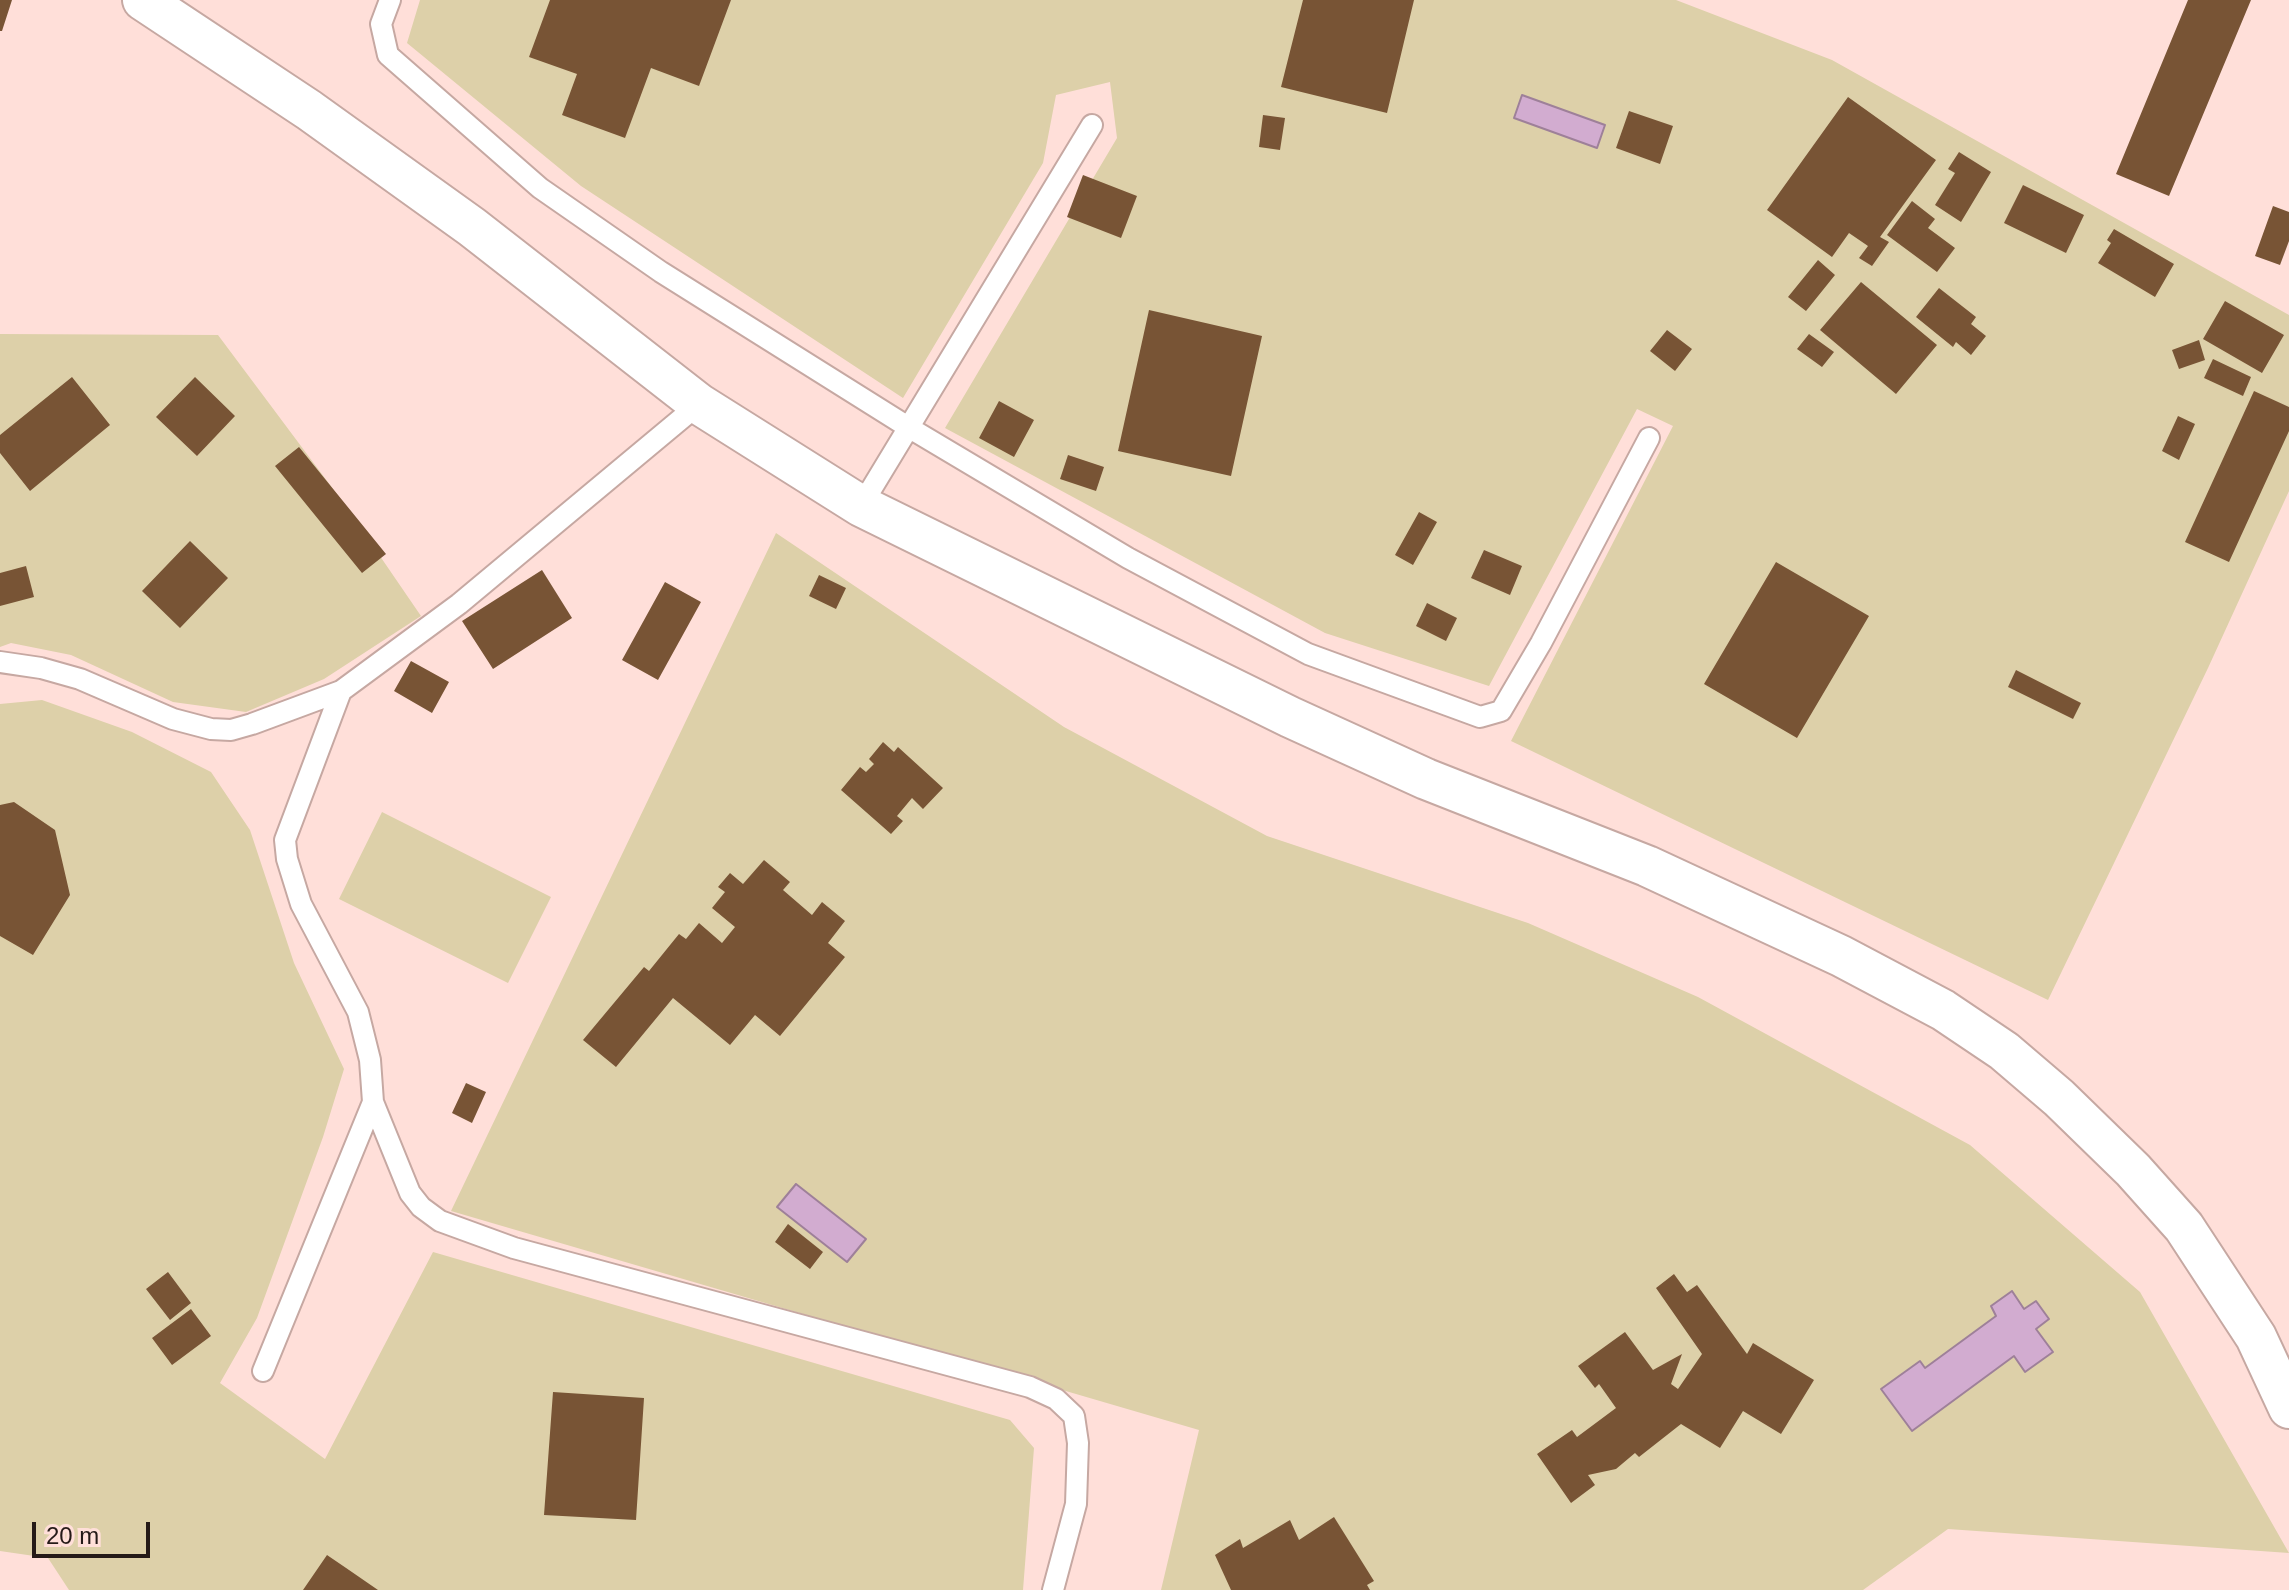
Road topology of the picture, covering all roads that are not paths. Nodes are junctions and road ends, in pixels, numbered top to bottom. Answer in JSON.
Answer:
{"nodes":[{"id":1,"x":143,"y":0,"type":"edge"},
{"id":2,"x":390,"y":0,"type":"edge"},
{"id":3,"x":1092,"y":125,"type":"dead end"},
{"id":4,"x":699,"y":404,"type":"junction"},
{"id":5,"x":908,"y":427,"type":"junction"},
{"id":6,"x":1649,"y":438,"type":"dead end"},
{"id":7,"x":861,"y":506,"type":"junction"},
{"id":8,"x":0,"y":662,"type":"edge"},
{"id":9,"x":341,"y":691,"type":"junction"},
{"id":10,"x":373,"y":1102,"type":"junction"},
{"id":11,"x":263,"y":1371,"type":"dead end"},
{"id":12,"x":2289,"y":1408,"type":"edge"},
{"id":13,"x":1053,"y":1590,"type":"edge"}],
"edges":[{"from":1,"to":4,"type":"street"},
{"from":2,"to":5,"type":"lane"},
{"from":3,"to":5,"type":"lane"},
{"from":4,"to":7,"type":"street"},
{"from":4,"to":9,"type":"lane"},
{"from":5,"to":6,"type":"lane"},
{"from":5,"to":7,"type":"lane"},
{"from":7,"to":12,"type":"street"},
{"from":8,"to":9,"type":"lane"},
{"from":9,"to":10,"type":"lane"},
{"from":10,"to":11,"type":"lane"},
{"from":10,"to":13,"type":"lane"}]}
